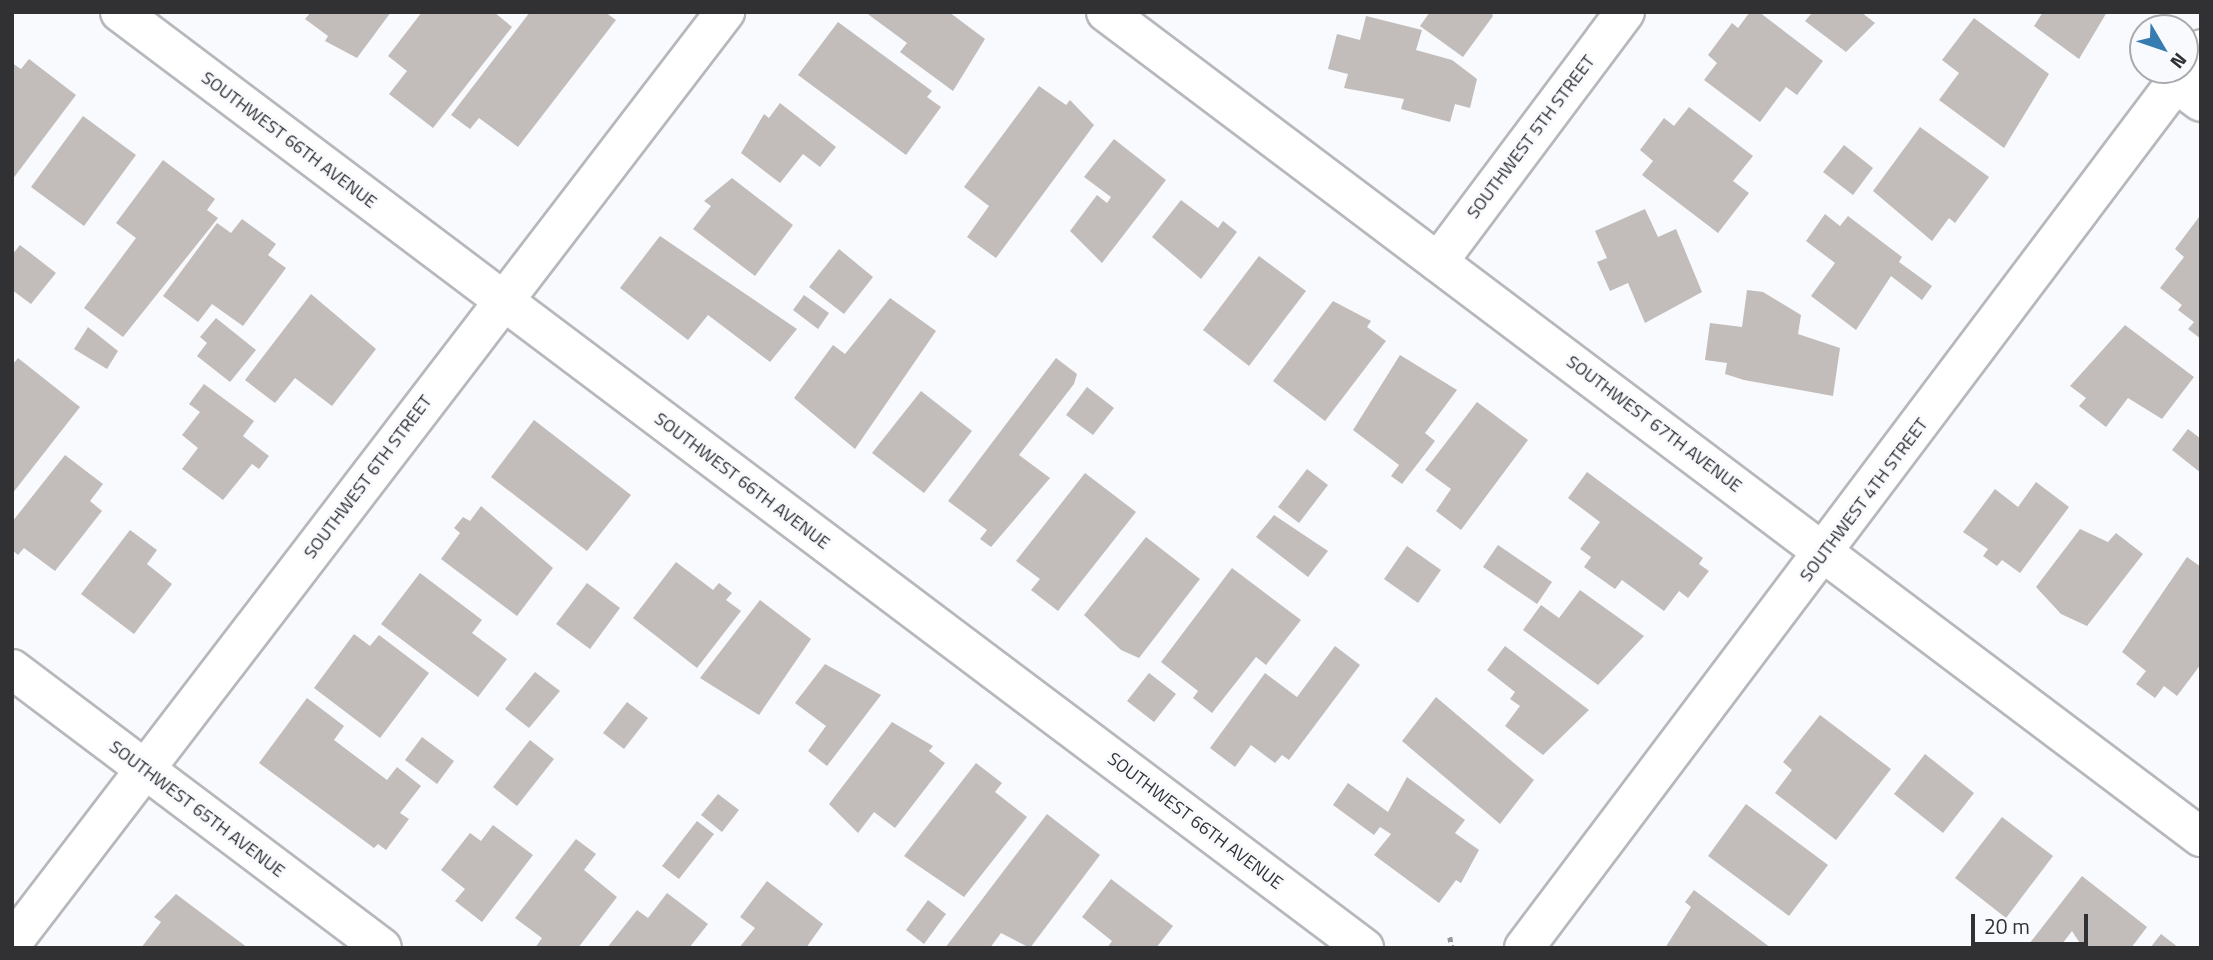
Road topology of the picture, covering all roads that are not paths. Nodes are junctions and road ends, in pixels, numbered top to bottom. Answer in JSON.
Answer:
{"nodes":[{"id":1,"x":120,"y":12,"type":"edge"},
{"id":2,"x":725,"y":12,"type":"edge"},
{"id":3,"x":1106,"y":12,"type":"edge"},
{"id":4,"x":1625,"y":12,"type":"edge"},
{"id":5,"x":2201,"y":49,"type":"edge"},
{"id":6,"x":2188,"y":92,"type":"edge"},
{"id":7,"x":1438,"y":262,"type":"junction"},
{"id":8,"x":503,"y":301,"type":"junction"},
{"id":9,"x":1825,"y":553,"type":"junction"},
{"id":10,"x":12,"y":669,"type":"edge"},
{"id":11,"x":145,"y":769,"type":"junction"},
{"id":12,"x":2201,"y":837,"type":"edge"},
{"id":13,"x":12,"y":943,"type":"edge"},
{"id":14,"x":382,"y":948,"type":"edge"},
{"id":15,"x":1364,"y":948,"type":"edge"},
{"id":16,"x":1524,"y":948,"type":"edge"}],
"edges":[{"from":1,"to":8,"type":"street","name":"SOUTHWEST 66TH AVENUE"},
{"from":2,"to":8,"type":"street","name":"SOUTHWEST 6TH STREET"},
{"from":3,"to":7,"type":"street","name":"SOUTHWEST 67TH AVENUE"},
{"from":4,"to":7,"type":"street","name":"SOUTHWEST 5TH STREET"},
{"from":5,"to":6,"type":"street","name":"SOUTHWEST 4TH STREET"},
{"from":6,"to":9,"type":"street","name":"SOUTHWEST 4TH STREET"},
{"from":7,"to":9,"type":"street","name":"SOUTHWEST 67TH AVENUE"},
{"from":8,"to":11,"type":"street","name":"SOUTHWEST 6TH STREET"},
{"from":8,"to":15,"type":"street","name":"SOUTHWEST 66TH AVENUE"},
{"from":9,"to":12,"type":"street","name":"SOUTHWEST 67TH AVENUE"},
{"from":9,"to":16,"type":"street","name":"SOUTHWEST 4TH STREET"},
{"from":10,"to":11,"type":"street","name":"SOUTHWEST 65TH AVENUE"},
{"from":11,"to":13,"type":"street","name":"SOUTHWEST 6TH STREET"},
{"from":11,"to":14,"type":"street","name":"SOUTHWEST 65TH AVENUE"}]}
